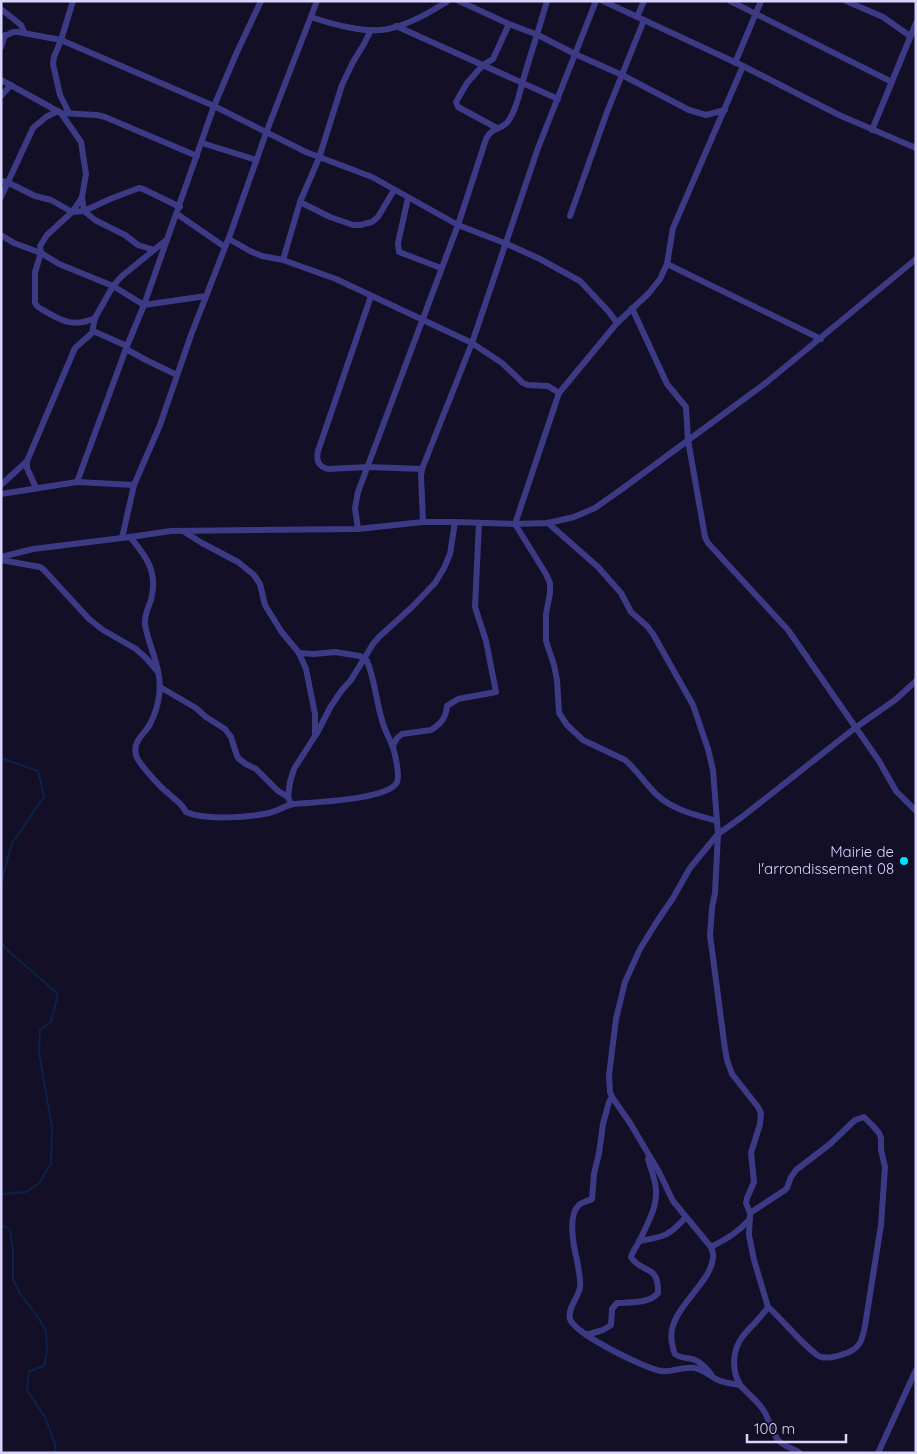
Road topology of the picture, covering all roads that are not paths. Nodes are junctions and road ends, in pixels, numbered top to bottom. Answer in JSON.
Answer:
{"nodes":[{"id":1,"x":73,"y":1,"type":"edge"},
{"id":2,"x":261,"y":1,"type":"edge"},
{"id":3,"x":317,"y":1,"type":"edge"},
{"id":4,"x":448,"y":1,"type":"edge"},
{"id":5,"x":459,"y":1,"type":"edge"},
{"id":6,"x":546,"y":1,"type":"edge"},
{"id":7,"x":596,"y":1,"type":"edge"},
{"id":8,"x":603,"y":1,"type":"edge"},
{"id":9,"x":644,"y":1,"type":"edge"},
{"id":10,"x":730,"y":1,"type":"edge"},
{"id":11,"x":761,"y":1,"type":"edge"},
{"id":12,"x":846,"y":1,"type":"edge"},
{"id":13,"x":1,"y":9,"type":"edge"},
{"id":14,"x":757,"y":15,"type":"junction"},
{"id":15,"x":311,"y":17,"type":"junction"},
{"id":16,"x":637,"y":17,"type":"junction"},
{"id":17,"x":644,"y":20,"type":"junction"},
{"id":18,"x":916,"y":23,"type":"edge"},
{"id":19,"x":509,"y":24,"type":"junction"},
{"id":20,"x":396,"y":26,"type":"junction"},
{"id":21,"x":371,"y":30,"type":"junction"},
{"id":22,"x":24,"y":32,"type":"junction"},
{"id":23,"x":538,"y":35,"type":"junction"},
{"id":24,"x":910,"y":36,"type":"junction"},
{"id":25,"x":3,"y":37,"type":"edge"},
{"id":26,"x":62,"y":40,"type":"junction"},
{"id":27,"x":1,"y":47,"type":"edge"},
{"id":28,"x":575,"y":54,"type":"junction"},
{"id":29,"x":735,"y":63,"type":"junction"},
{"id":30,"x":483,"y":65,"type":"junction"},
{"id":31,"x":743,"y":66,"type":"junction"},
{"id":32,"x":622,"y":75,"type":"junction"},
{"id":33,"x":1,"y":80,"type":"edge"},
{"id":34,"x":892,"y":82,"type":"junction"},
{"id":35,"x":522,"y":84,"type":"junction"},
{"id":36,"x":11,"y":85,"type":"junction"},
{"id":37,"x":1,"y":96,"type":"edge"},
{"id":38,"x":558,"y":99,"type":"junction"},
{"id":39,"x":214,"y":106,"type":"junction"},
{"id":40,"x":725,"y":110,"type":"junction"},
{"id":41,"x":60,"y":112,"type":"junction"},
{"id":42,"x":69,"y":113,"type":"junction"},
{"id":43,"x":497,"y":128,"type":"junction"},
{"id":44,"x":872,"y":130,"type":"junction"},
{"id":45,"x":266,"y":133,"type":"junction"},
{"id":46,"x":202,"y":143,"type":"junction"},
{"id":47,"x":916,"y":148,"type":"edge"},
{"id":48,"x":197,"y":156,"type":"junction"},
{"id":49,"x":319,"y":158,"type":"junction"},
{"id":50,"x":256,"y":160,"type":"junction"},
{"id":51,"x":4,"y":182,"type":"edge"},
{"id":52,"x":394,"y":190,"type":"junction"},
{"id":53,"x":1,"y":197,"type":"edge"},
{"id":54,"x":82,"y":197,"type":"junction"},
{"id":55,"x":408,"y":198,"type":"junction"},
{"id":56,"x":300,"y":202,"type":"junction"},
{"id":57,"x":84,"y":210,"type":"junction"},
{"id":58,"x":179,"y":210,"type":"junction"},
{"id":59,"x":72,"y":212,"type":"junction"},
{"id":60,"x":570,"y":216,"type":"dead end"},
{"id":61,"x":458,"y":225,"type":"junction"},
{"id":62,"x":1,"y":235,"type":"edge"},
{"id":63,"x":229,"y":238,"type":"junction"},
{"id":64,"x":166,"y":240,"type":"junction"},
{"id":65,"x":507,"y":244,"type":"junction"},
{"id":66,"x":226,"y":248,"type":"junction"},
{"id":67,"x":154,"y":250,"type":"junction"},
{"id":68,"x":41,"y":253,"type":"junction"},
{"id":69,"x":284,"y":260,"type":"junction"},
{"id":70,"x":916,"y":260,"type":"edge"},
{"id":71,"x":666,"y":264,"type":"junction"},
{"id":72,"x":441,"y":268,"type":"junction"},
{"id":73,"x":113,"y":286,"type":"junction"},
{"id":74,"x":206,"y":296,"type":"junction"},
{"id":75,"x":371,"y":296,"type":"junction"},
{"id":76,"x":144,"y":304,"type":"junction"},
{"id":77,"x":632,"y":308,"type":"junction"},
{"id":78,"x":95,"y":318,"type":"junction"},
{"id":79,"x":422,"y":320,"type":"junction"},
{"id":80,"x":616,"y":323,"type":"junction"},
{"id":81,"x":93,"y":331,"type":"junction"},
{"id":82,"x":821,"y":338,"type":"junction"},
{"id":83,"x":472,"y":343,"type":"junction"},
{"id":84,"x":126,"y":348,"type":"junction"},
{"id":85,"x":177,"y":375,"type":"junction"},
{"id":86,"x":559,"y":393,"type":"junction"},
{"id":87,"x":688,"y":440,"type":"junction"},
{"id":88,"x":27,"y":462,"type":"junction"},
{"id":89,"x":368,"y":467,"type":"junction"},
{"id":90,"x":422,"y":469,"type":"junction"},
{"id":91,"x":77,"y":482,"type":"junction"},
{"id":92,"x":1,"y":485,"type":"edge"},
{"id":93,"x":134,"y":485,"type":"junction"},
{"id":94,"x":36,"y":488,"type":"junction"},
{"id":95,"x":1,"y":494,"type":"edge"},
{"id":96,"x":423,"y":522,"type":"junction"},
{"id":97,"x":455,"y":522,"type":"junction"},
{"id":98,"x":479,"y":523,"type":"junction"},
{"id":99,"x":548,"y":523,"type":"junction"},
{"id":100,"x":515,"y":524,"type":"junction"},
{"id":101,"x":358,"y":528,"type":"junction"},
{"id":102,"x":182,"y":531,"type":"junction"},
{"id":103,"x":130,"y":537,"type":"junction"},
{"id":104,"x":122,"y":538,"type":"junction"},
{"id":105,"x":1,"y":559,"type":"edge"},
{"id":106,"x":299,"y":653,"type":"junction"},
{"id":107,"x":365,"y":658,"type":"junction"},
{"id":108,"x":159,"y":673,"type":"junction"},
{"id":109,"x":916,"y":681,"type":"edge"},
{"id":110,"x":160,"y":687,"type":"junction"},
{"id":111,"x":855,"y":728,"type":"junction"},
{"id":112,"x":315,"y":736,"type":"junction"},
{"id":113,"x":392,"y":746,"type":"junction"},
{"id":114,"x":288,"y":797,"type":"junction"},
{"id":115,"x":291,"y":804,"type":"junction"},
{"id":116,"x":916,"y":811,"type":"edge"},
{"id":117,"x":717,"y":821,"type":"junction"},
{"id":118,"x":718,"y":834,"type":"junction"},
{"id":119,"x":612,"y":1098,"type":"junction"},
{"id":120,"x":646,"y":1151,"type":"junction"},
{"id":121,"x":750,"y":1216,"type":"junction"},
{"id":122,"x":686,"y":1217,"type":"junction"},
{"id":123,"x":640,"y":1241,"type":"junction"},
{"id":124,"x":711,"y":1247,"type":"junction"},
{"id":125,"x":768,"y":1307,"type":"junction"},
{"id":126,"x":586,"y":1335,"type":"junction"},
{"id":127,"x":916,"y":1370,"type":"edge"},
{"id":128,"x":710,"y":1374,"type":"junction"},
{"id":129,"x":740,"y":1385,"type":"junction"},
{"id":130,"x":800,"y":1453,"type":"edge"},
{"id":131,"x":878,"y":1453,"type":"edge"}],
"edges":[{"from":1,"to":26,"type":"street"},
{"from":2,"to":39,"type":"street"},
{"from":3,"to":15,"type":"street"},
{"from":4,"to":20,"type":"street"},
{"from":5,"to":19,"type":"street"},
{"from":6,"to":23,"type":"street"},
{"from":7,"to":28,"type":"street"},
{"from":8,"to":16,"type":"street"},
{"from":9,"to":16,"type":"street"},
{"from":10,"to":14,"type":"street"},
{"from":11,"to":14,"type":"street"},
{"from":12,"to":24,"type":"street"},
{"from":13,"to":22,"type":"street"},
{"from":14,"to":29,"type":"street"},
{"from":14,"to":34,"type":"street"},
{"from":15,"to":21,"type":"street"},
{"from":15,"to":45,"type":"street"},
{"from":16,"to":17,"type":"street"},
{"from":17,"to":29,"type":"street"},
{"from":17,"to":32,"type":"street"},
{"from":18,"to":24,"type":"street"},
{"from":19,"to":23,"type":"street"},
{"from":19,"to":30,"type":"street"},
{"from":20,"to":21,"type":"street"},
{"from":20,"to":30,"type":"street"},
{"from":21,"to":49,"type":"street"},
{"from":22,"to":25,"type":"street"},
{"from":22,"to":26,"type":"street"},
{"from":23,"to":28,"type":"street"},
{"from":23,"to":35,"type":"street"},
{"from":24,"to":34,"type":"street"},
{"from":25,"to":27,"type":"street"},
{"from":26,"to":39,"type":"street"},
{"from":26,"to":42,"type":"street"},
{"from":28,"to":32,"type":"street"},
{"from":28,"to":38,"type":"street"},
{"from":29,"to":31,"type":"street"},
{"from":30,"to":35,"type":"street"},
{"from":30,"to":43,"type":"street"},
{"from":31,"to":40,"type":"street"},
{"from":31,"to":44,"type":"street"},
{"from":32,"to":40,"type":"street"},
{"from":32,"to":60,"type":"street"},
{"from":33,"to":36,"type":"street"},
{"from":34,"to":44,"type":"street"},
{"from":35,"to":38,"type":"street"},
{"from":35,"to":43,"type":"street"},
{"from":36,"to":37,"type":"street"},
{"from":36,"to":41,"type":"street"},
{"from":38,"to":65,"type":"street"},
{"from":39,"to":45,"type":"street"},
{"from":39,"to":46,"type":"street"},
{"from":40,"to":71,"type":"street"},
{"from":41,"to":42,"type":"street"},
{"from":41,"to":51,"type":"street"},
{"from":41,"to":54,"type":"street"},
{"from":42,"to":48,"type":"street"},
{"from":43,"to":61,"type":"street"},
{"from":44,"to":47,"type":"street"},
{"from":45,"to":49,"type":"street"},
{"from":45,"to":50,"type":"street"},
{"from":46,"to":48,"type":"street"},
{"from":46,"to":50,"type":"street"},
{"from":48,"to":58,"type":"street"},
{"from":49,"to":52,"type":"street"},
{"from":49,"to":56,"type":"street"},
{"from":50,"to":63,"type":"street"},
{"from":51,"to":53,"type":"street"},
{"from":51,"to":59,"type":"street"},
{"from":52,"to":55,"type":"street"},
{"from":52,"to":56,"type":"street"},
{"from":54,"to":57,"type":"street"},
{"from":54,"to":59,"type":"street"},
{"from":55,"to":61,"type":"street"},
{"from":55,"to":72,"type":"street"},
{"from":56,"to":69,"type":"street"},
{"from":57,"to":58,"type":"street"},
{"from":57,"to":59,"type":"street"},
{"from":57,"to":67,"type":"street"},
{"from":58,"to":64,"type":"street"},
{"from":58,"to":66,"type":"street"},
{"from":59,"to":68,"type":"street"},
{"from":61,"to":65,"type":"street"},
{"from":61,"to":72,"type":"street"},
{"from":62,"to":68,"type":"street"},
{"from":63,"to":66,"type":"street"},
{"from":63,"to":69,"type":"street"},
{"from":64,"to":67,"type":"street"},
{"from":64,"to":76,"type":"street"},
{"from":65,"to":80,"type":"street"},
{"from":65,"to":83,"type":"street"},
{"from":66,"to":74,"type":"street"},
{"from":67,"to":73,"type":"street"},
{"from":68,"to":73,"type":"street"},
{"from":68,"to":78,"type":"street"},
{"from":69,"to":75,"type":"street"},
{"from":70,"to":82,"type":"street"},
{"from":71,"to":77,"type":"street"},
{"from":71,"to":82,"type":"street"},
{"from":72,"to":79,"type":"street"},
{"from":73,"to":76,"type":"street"},
{"from":73,"to":78,"type":"street"},
{"from":74,"to":76,"type":"street"},
{"from":74,"to":85,"type":"street"},
{"from":75,"to":79,"type":"street"},
{"from":75,"to":89,"type":"street"},
{"from":76,"to":84,"type":"street"},
{"from":77,"to":80,"type":"street"},
{"from":77,"to":87,"type":"street"},
{"from":78,"to":81,"type":"street"},
{"from":79,"to":83,"type":"street"},
{"from":79,"to":89,"type":"street"},
{"from":80,"to":86,"type":"street"},
{"from":81,"to":84,"type":"street"},
{"from":81,"to":88,"type":"street"},
{"from":82,"to":87,"type":"street"},
{"from":83,"to":86,"type":"street"},
{"from":83,"to":90,"type":"street"},
{"from":84,"to":85,"type":"street"},
{"from":84,"to":91,"type":"street"},
{"from":85,"to":93,"type":"street"},
{"from":86,"to":100,"type":"street"},
{"from":87,"to":99,"type":"street"},
{"from":87,"to":111,"type":"street"},
{"from":88,"to":92,"type":"street"},
{"from":88,"to":94,"type":"street"},
{"from":89,"to":90,"type":"street"},
{"from":89,"to":101,"type":"street"},
{"from":90,"to":96,"type":"street"},
{"from":91,"to":93,"type":"street"},
{"from":91,"to":94,"type":"street"},
{"from":93,"to":104,"type":"street"},
{"from":94,"to":95,"type":"street"},
{"from":96,"to":97,"type":"street"},
{"from":96,"to":101,"type":"street"},
{"from":97,"to":98,"type":"street"},
{"from":97,"to":107,"type":"street"},
{"from":98,"to":100,"type":"street"},
{"from":98,"to":113,"type":"street"},
{"from":99,"to":100,"type":"street"},
{"from":99,"to":117,"type":"street"},
{"from":100,"to":117,"type":"street"},
{"from":101,"to":102,"type":"street"},
{"from":102,"to":103,"type":"street"},
{"from":102,"to":106,"type":"street"},
{"from":103,"to":104,"type":"street"},
{"from":103,"to":108,"type":"street"},
{"from":104,"to":105,"type":"street"},
{"from":105,"to":108,"type":"street"},
{"from":106,"to":107,"type":"street"},
{"from":106,"to":112,"type":"street"},
{"from":107,"to":112,"type":"street"},
{"from":107,"to":113,"type":"street"},
{"from":108,"to":110,"type":"street"},
{"from":109,"to":111,"type":"street"},
{"from":110,"to":114,"type":"street"},
{"from":110,"to":115,"type":"street"},
{"from":111,"to":116,"type":"street"},
{"from":111,"to":118,"type":"street"},
{"from":112,"to":114,"type":"street"},
{"from":113,"to":115,"type":"street"},
{"from":114,"to":115,"type":"street"},
{"from":117,"to":118,"type":"street"},
{"from":118,"to":119,"type":"street"},
{"from":118,"to":121,"type":"street"},
{"from":119,"to":120,"type":"street"},
{"from":119,"to":126,"type":"street"},
{"from":120,"to":122,"type":"street"},
{"from":120,"to":123,"type":"street"},
{"from":121,"to":124,"type":"street"},
{"from":121,"to":125,"type":"street"},
{"from":121,"to":125,"type":"street"},
{"from":122,"to":123,"type":"street"},
{"from":122,"to":124,"type":"street"},
{"from":123,"to":126,"type":"street"},
{"from":124,"to":128,"type":"street"},
{"from":125,"to":129,"type":"street"},
{"from":126,"to":128,"type":"street"},
{"from":127,"to":131,"type":"street"},
{"from":128,"to":129,"type":"street"},
{"from":129,"to":130,"type":"street"}]}
